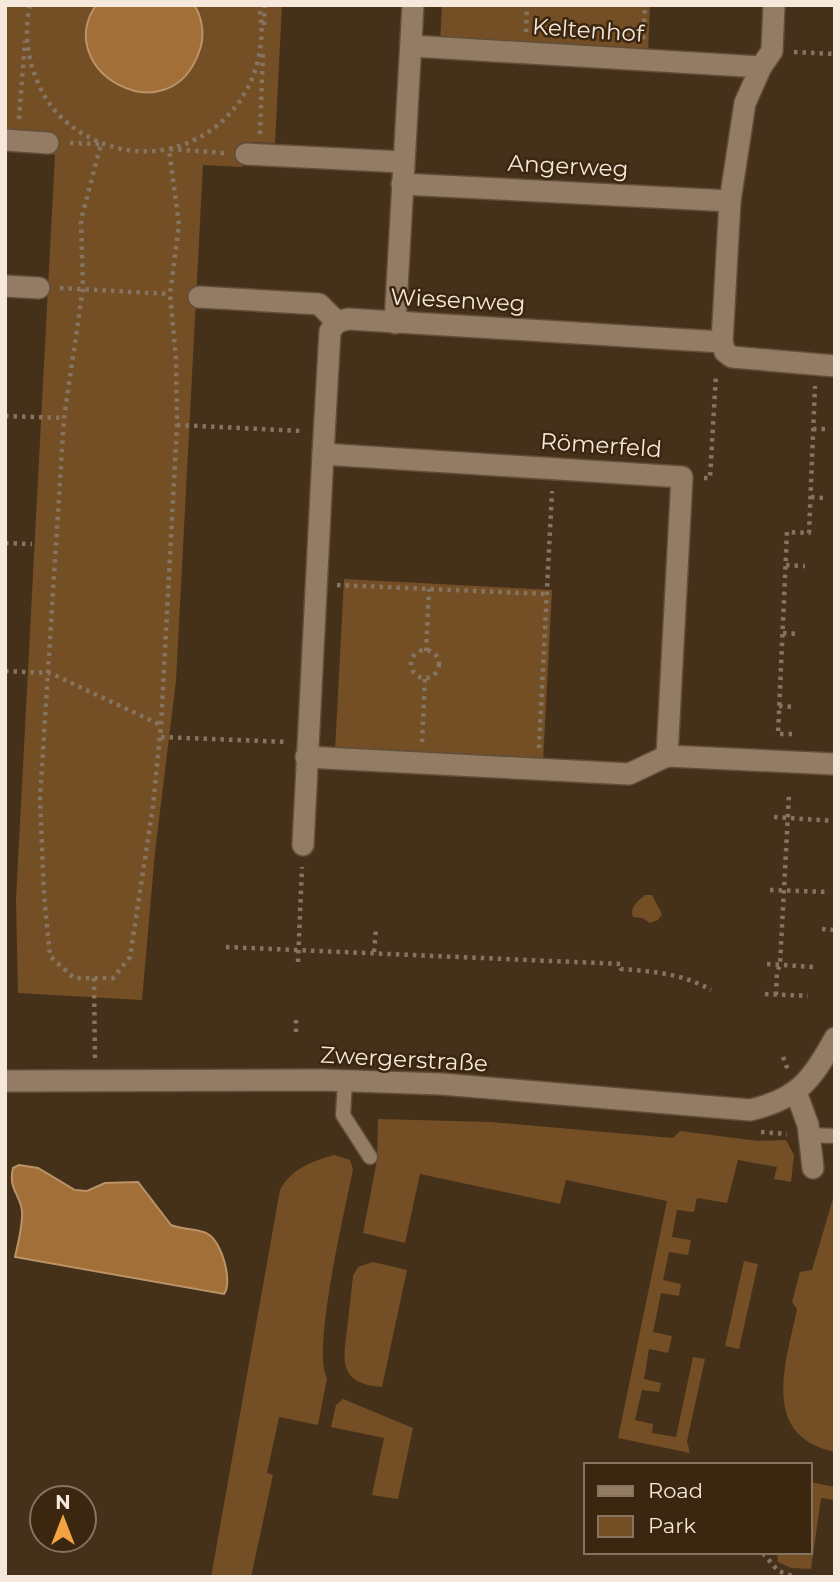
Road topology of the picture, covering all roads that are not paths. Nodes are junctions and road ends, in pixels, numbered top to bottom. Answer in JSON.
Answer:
{"nodes":[{"id":1,"x":413,"y":5,"type":"edge"},
{"id":2,"x":774,"y":5,"type":"edge"},
{"id":3,"x":412,"y":46,"type":"junction"},
{"id":4,"x":766,"y":59,"type":"junction"},
{"id":5,"x":12,"y":141,"type":"edge"},
{"id":6,"x":48,"y":143,"type":"road end"},
{"id":7,"x":253,"y":155,"type":"road end"},
{"id":8,"x":403,"y":173,"type":"junction"},
{"id":9,"x":730,"y":201,"type":"junction"},
{"id":10,"x":5,"y":286,"type":"edge"},
{"id":11,"x":39,"y":288,"type":"dead end"},
{"id":12,"x":199,"y":297,"type":"road end"},
{"id":13,"x":337,"y":322,"type":"junction"},
{"id":14,"x":395,"y":323,"type":"junction"},
{"id":15,"x":727,"y":349,"type":"junction"},
{"id":16,"x":825,"y":365,"type":"edge"},
{"id":17,"x":323,"y":454,"type":"junction"},
{"id":18,"x":306,"y":750,"type":"junction"},
{"id":19,"x":667,"y":755,"type":"junction"},
{"id":20,"x":835,"y":764,"type":"edge"},
{"id":21,"x":303,"y":845,"type":"road end"},
{"id":22,"x":835,"y":1038,"type":"edge"},
{"id":23,"x":5,"y":1081,"type":"edge"},
{"id":24,"x":345,"y":1081,"type":"junction"},
{"id":25,"x":796,"y":1092,"type":"junction"},
{"id":26,"x":809,"y":1135,"type":"junction"},
{"id":27,"x":835,"y":1136,"type":"edge"},
{"id":28,"x":370,"y":1157,"type":"dead end"},
{"id":29,"x":813,"y":1168,"type":"dead end"}],
"edges":[{"from":1,"to":3,"type":"street"},
{"from":2,"to":4,"type":"street"},
{"from":3,"to":4,"type":"street","name":"Keltenhof"},
{"from":3,"to":8,"type":"street"},
{"from":4,"to":9,"type":"street"},
{"from":5,"to":6,"type":"street"},
{"from":7,"to":8,"type":"street","name":"Angerweg"},
{"from":8,"to":9,"type":"street","name":"Angerweg"},
{"from":8,"to":14,"type":"street"},
{"from":9,"to":15,"type":"street"},
{"from":10,"to":11,"type":"street"},
{"from":12,"to":13,"type":"street"},
{"from":13,"to":14,"type":"street","name":"Wiesenweg"},
{"from":13,"to":17,"type":"street"},
{"from":14,"to":15,"type":"street","name":"Wiesenweg"},
{"from":15,"to":16,"type":"street","name":"Wiesenweg"},
{"from":17,"to":18,"type":"street"},
{"from":17,"to":19,"type":"street","name":"Römerfeld"},
{"from":18,"to":19,"type":"street"},
{"from":18,"to":21,"type":"street"},
{"from":19,"to":20,"type":"street"},
{"from":22,"to":25,"type":"street"},
{"from":23,"to":24,"type":"street","name":"Zwergerstraße"},
{"from":24,"to":25,"type":"street","name":"Zwergerstraße"},
{"from":24,"to":28,"type":"lane"},
{"from":25,"to":26,"type":"street"},
{"from":26,"to":27,"type":"lane"},
{"from":26,"to":29,"type":"street"}]}
